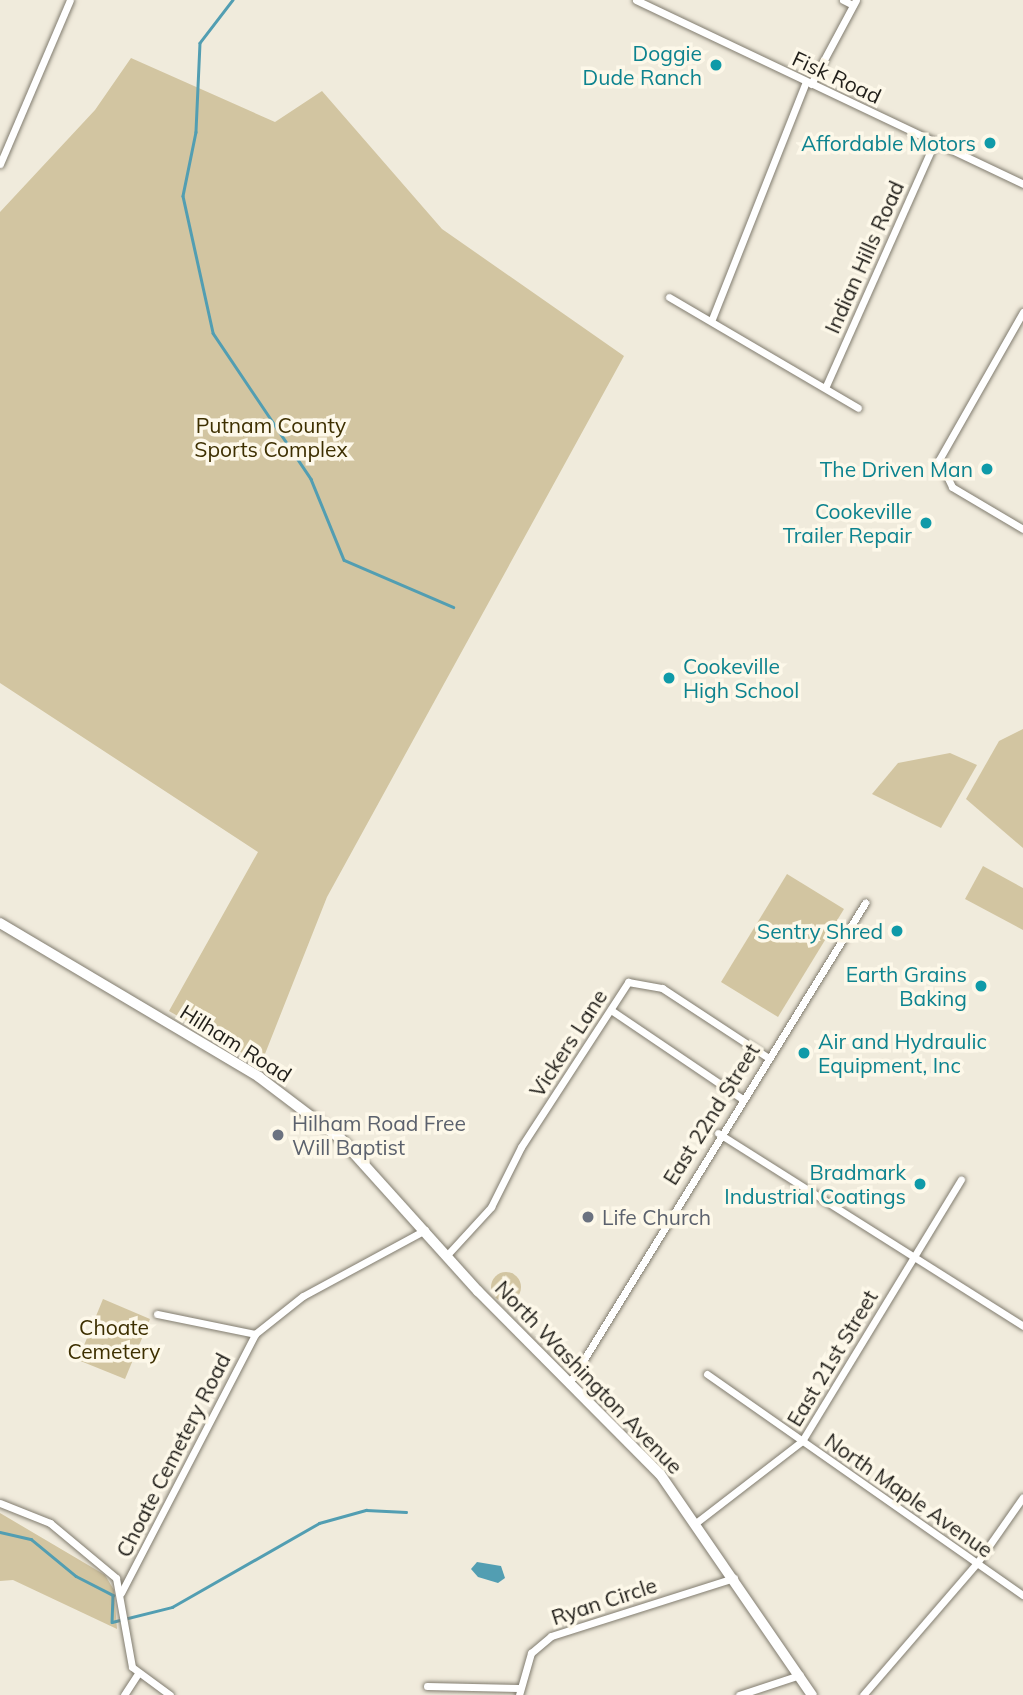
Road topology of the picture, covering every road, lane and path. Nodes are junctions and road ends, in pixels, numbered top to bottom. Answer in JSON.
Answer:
{"nodes":[{"id":1,"x":70,"y":0,"type":"edge"},
{"id":2,"x":636,"y":0,"type":"edge"},
{"id":3,"x":844,"y":0,"type":"edge"},
{"id":4,"x":855,"y":3,"type":"edge"},
{"id":5,"x":808,"y":83,"type":"junction"},
{"id":6,"x":934,"y":141,"type":"junction"},
{"id":7,"x":0,"y":164,"type":"edge"},
{"id":8,"x":1023,"y":184,"type":"edge"},
{"id":9,"x":669,"y":298,"type":"dead end"},
{"id":10,"x":1023,"y":312,"type":"edge"},
{"id":11,"x":712,"y":319,"type":"junction"},
{"id":12,"x":826,"y":387,"type":"junction"},
{"id":13,"x":858,"y":408,"type":"dead end"},
{"id":14,"x":1023,"y":529,"type":"edge"},
{"id":15,"x":865,"y":903,"type":"dead end"},
{"id":16,"x":0,"y":923,"type":"edge"},
{"id":17,"x":611,"y":1010,"type":"junction"},
{"id":18,"x":767,"y":1057,"type":"junction"},
{"id":19,"x":741,"y":1098,"type":"junction"},
{"id":20,"x":718,"y":1133,"type":"junction"},
{"id":21,"x":961,"y":1179,"type":"dead end"},
{"id":22,"x":425,"y":1230,"type":"junction"},
{"id":23,"x":448,"y":1254,"type":"junction"},
{"id":24,"x":914,"y":1256,"type":"junction"},
{"id":25,"x":157,"y":1314,"type":"dead end"},
{"id":26,"x":1023,"y":1326,"type":"edge"},
{"id":27,"x":255,"y":1334,"type":"junction"},
{"id":28,"x":707,"y":1374,"type":"dead end"},
{"id":29,"x":570,"y":1382,"type":"junction"},
{"id":30,"x":802,"y":1441,"type":"junction"},
{"id":31,"x":1023,"y":1497,"type":"edge"},
{"id":32,"x":0,"y":1503,"type":"edge"},
{"id":33,"x":697,"y":1522,"type":"junction"},
{"id":34,"x":977,"y":1563,"type":"junction"},
{"id":35,"x":734,"y":1578,"type":"junction"},
{"id":36,"x":121,"y":1592,"type":"junction"},
{"id":37,"x":1023,"y":1595,"type":"edge"},
{"id":38,"x":137,"y":1675,"type":"junction"},
{"id":39,"x":800,"y":1675,"type":"junction"},
{"id":40,"x":427,"y":1686,"type":"dead end"},
{"id":41,"x":519,"y":1691,"type":"edge"},
{"id":42,"x":124,"y":1695,"type":"edge"},
{"id":43,"x":170,"y":1695,"type":"edge"},
{"id":44,"x":739,"y":1695,"type":"edge"},
{"id":45,"x":812,"y":1695,"type":"edge"},
{"id":46,"x":863,"y":1695,"type":"edge"}],
"edges":[{"from":1,"to":7,"type":"street"},
{"from":2,"to":5,"type":"street","name":"Fisk Road"},
{"from":3,"to":4,"type":"street"},
{"from":4,"to":5,"type":"street"},
{"from":5,"to":6,"type":"street","name":"Fisk Road"},
{"from":5,"to":11,"type":"street"},
{"from":6,"to":8,"type":"street","name":"Fisk Road"},
{"from":6,"to":12,"type":"street","name":"Indian Hills Road"},
{"from":9,"to":11,"type":"street"},
{"from":10,"to":14,"type":"street"},
{"from":11,"to":12,"type":"street"},
{"from":12,"to":13,"type":"street"},
{"from":15,"to":18,"type":"street","name":"East 22nd Street"},
{"from":16,"to":22,"type":"main road","name":"Hilham Road"},
{"from":17,"to":18,"type":"street","name":"Vickers Lane"},
{"from":17,"to":19,"type":"street"},
{"from":17,"to":23,"type":"street","name":"Vickers Lane"},
{"from":18,"to":19,"type":"street","name":"East 22nd Street"},
{"from":19,"to":20,"type":"street","name":"East 22nd Street"},
{"from":20,"to":24,"type":"street"},
{"from":20,"to":29,"type":"street","name":"East 22nd Street"},
{"from":21,"to":24,"type":"street","name":"East 21st Street"},
{"from":22,"to":23,"type":"main road","name":"North Washington Avenue"},
{"from":22,"to":27,"type":"street","name":"Choate Cemetery Road"},
{"from":23,"to":29,"type":"main road","name":"North Washington Avenue"},
{"from":24,"to":26,"type":"street"},
{"from":24,"to":30,"type":"street","name":"East 21st Street"},
{"from":25,"to":27,"type":"street","name":"Choate Cemetery Road"},
{"from":27,"to":36,"type":"street","name":"Choate Cemetery Road"},
{"from":28,"to":30,"type":"street","name":"North Maple Avenue"},
{"from":29,"to":33,"type":"main road","name":"North Washington Avenue"},
{"from":30,"to":33,"type":"street","name":"East 21st Street"},
{"from":30,"to":34,"type":"street","name":"North Maple Avenue"},
{"from":31,"to":34,"type":"street"},
{"from":32,"to":36,"type":"street"},
{"from":33,"to":35,"type":"main road","name":"North Washington Avenue"},
{"from":34,"to":37,"type":"street","name":"North Maple Avenue"},
{"from":34,"to":46,"type":"street"},
{"from":35,"to":39,"type":"main road","name":"North Washington Avenue"},
{"from":35,"to":41,"type":"street","name":"Ryan Circle"},
{"from":36,"to":38,"type":"street"},
{"from":38,"to":42,"type":"street"},
{"from":38,"to":43,"type":"street"},
{"from":39,"to":44,"type":"street"},
{"from":39,"to":45,"type":"main road","name":"North Washington Avenue"},
{"from":40,"to":41,"type":"street"}]}
